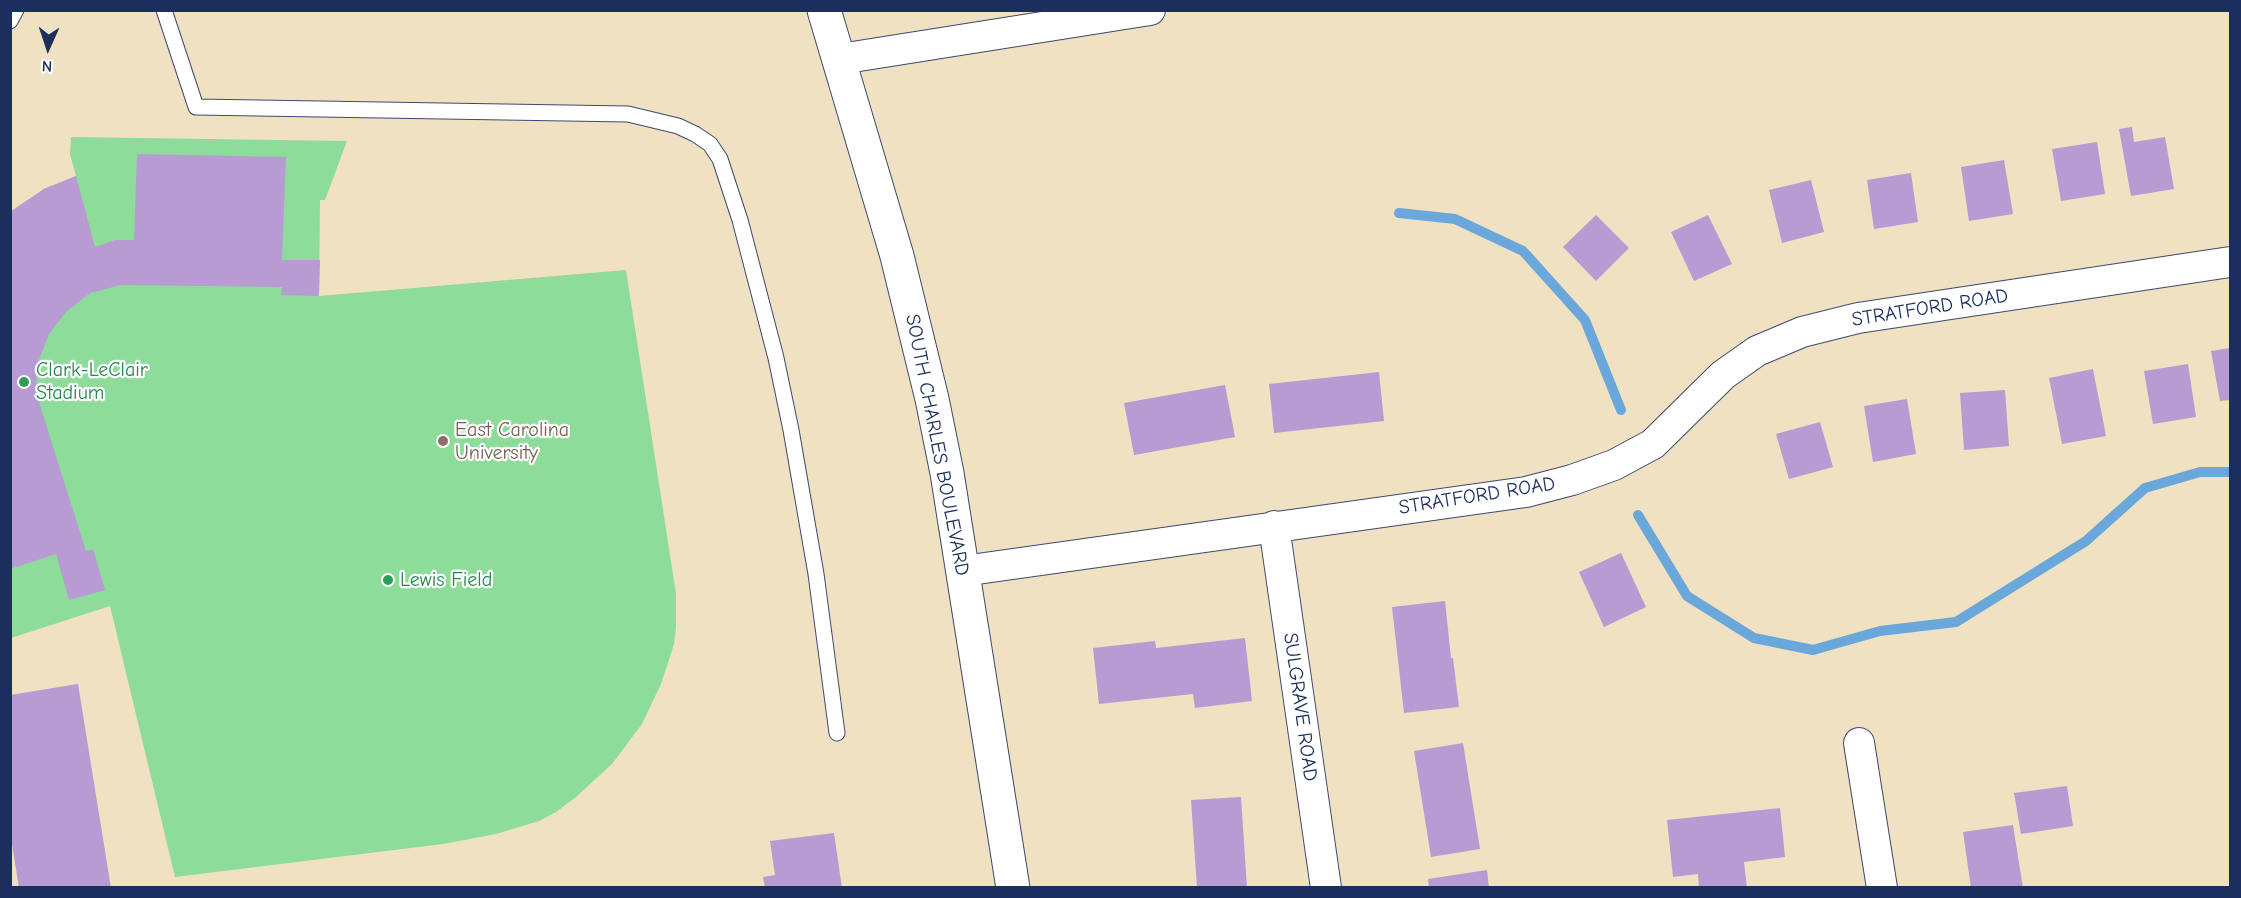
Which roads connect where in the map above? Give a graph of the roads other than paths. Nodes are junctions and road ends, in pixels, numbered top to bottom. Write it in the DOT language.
graph roads {
  1 [pos="16,10"];
  2 [pos="164,10"];
  3 [pos="824,10"];
  4 [pos="1150,10"];
  5 [pos="10,21"];
  6 [pos="840,59"];
  7 [pos="2230,262"];
  8 [pos="1274,526"];
  9 [pos="963,571"];
  10 [pos="837,733"];
  11 [pos="1859,743"];
  12 [pos="1013,888"];
  13 [pos="1326,888"];
  14 [pos="1882,888"];
  1 -- 5 [label="lane"];
  2 -- 10 [label="lane"];
  3 -- 6 [label="main road, SOUTH CHARLES BOULEVARD"];
  4 -- 6 [label="street"];
  6 -- 9 [label="main road, SOUTH CHARLES BOULEVARD"];
  7 -- 8 [label="street, STRATFORD ROAD"];
  8 -- 9 [label="street, STRATFORD ROAD"];
  8 -- 13 [label="street, SULGRAVE ROAD"];
  9 -- 12 [label="main road, SOUTH CHARLES BOULEVARD"];
  11 -- 14 [label="street"];
}
